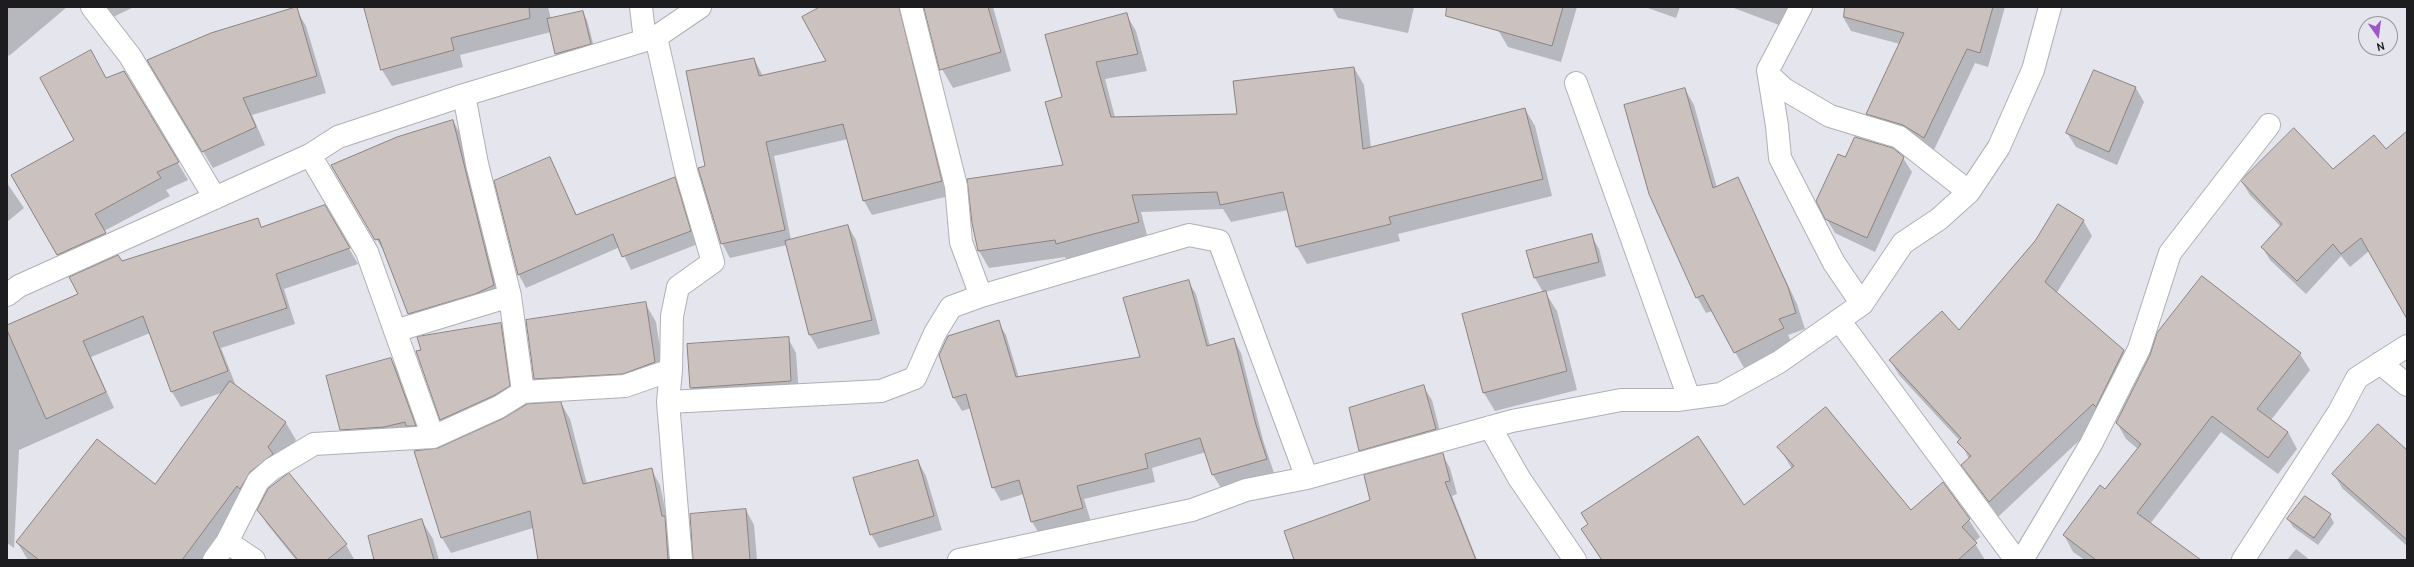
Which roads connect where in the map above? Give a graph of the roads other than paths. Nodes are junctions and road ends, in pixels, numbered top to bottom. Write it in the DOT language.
graph roads {
  1 [pos="92,7"];
  2 [pos="641,7"];
  3 [pos="700,7"];
  4 [pos="911,7"];
  5 [pos="1800,7"];
  6 [pos="2050,7"];
  7 [pos="651,38"];
  8 [pos="1769,75"];
  9 [pos="1576,83"];
  10 [pos="464,95"];
  11 [pos="2269,125"];
  12 [pos="310,155"];
  13 [pos="1968,192"];
  14 [pos="215,198"];
  15 [pos="7,295"];
  16 [pos="510,296"];
  17 [pos="981,296"];
  18 [pos="1862,304"];
  19 [pos="1839,320"];
  20 [pos="395,332"];
  21 [pos="2407,346"];
  22 [pos="2380,364"];
  23 [pos="672,370"];
  24 [pos="2407,385"];
  25 [pos="523,392"];
  26 [pos="1689,398"];
  27 [pos="668,402"];
  28 [pos="1490,428"];
  29 [pos="432,437"];
  30 [pos="1307,478"];
  31 [pos="227,542"];
  32 [pos="1048,551"];
  33 [pos="214,560"];
  34 [pos="254,560"];
  35 [pos="680,560"];
  36 [pos="959,560"];
  37 [pos="1575,560"];
  38 [pos="2016,560"];
  39 [pos="2022,560"];
  40 [pos="2243,560"];
  1 -- 14 [label="street"];
  2 -- 7 [label="street"];
  3 -- 7 [label="street"];
  4 -- 17 [label="street"];
  5 -- 8 [label="street"];
  6 -- 13 [label="street"];
  7 -- 10 [label="street"];
  7 -- 23 [label="street"];
  8 -- 13 [label="street"];
  8 -- 18 [label="street"];
  9 -- 26 [label="street"];
  10 -- 12 [label="street"];
  10 -- 16 [label="street"];
  11 -- 39 [label="street"];
  12 -- 14 [label="street"];
  12 -- 20 [label="street"];
  13 -- 18 [label="street"];
  14 -- 15 [label="street"];
  16 -- 20 [label="street"];
  16 -- 25 [label="street"];
  17 -- 27 [label="street"];
  17 -- 30 [label="street"];
  18 -- 19 [label="street"];
  19 -- 26 [label="street"];
  19 -- 38 [label="street"];
  20 -- 29 [label="street"];
  21 -- 22 [label="street"];
  22 -- 24 [label="street"];
  22 -- 40 [label="street"];
  23 -- 25 [label="street"];
  23 -- 27 [label="street"];
  25 -- 29 [label="street"];
  26 -- 28 [label="street"];
  27 -- 35 [label="street"];
  28 -- 30 [label="street"];
  28 -- 37 [label="street"];
  29 -- 31 [label="street"];
  30 -- 32 [label="street"];
  31 -- 33 [label="street"];
  31 -- 34 [label="street"];
  32 -- 36 [label="street"];
}
